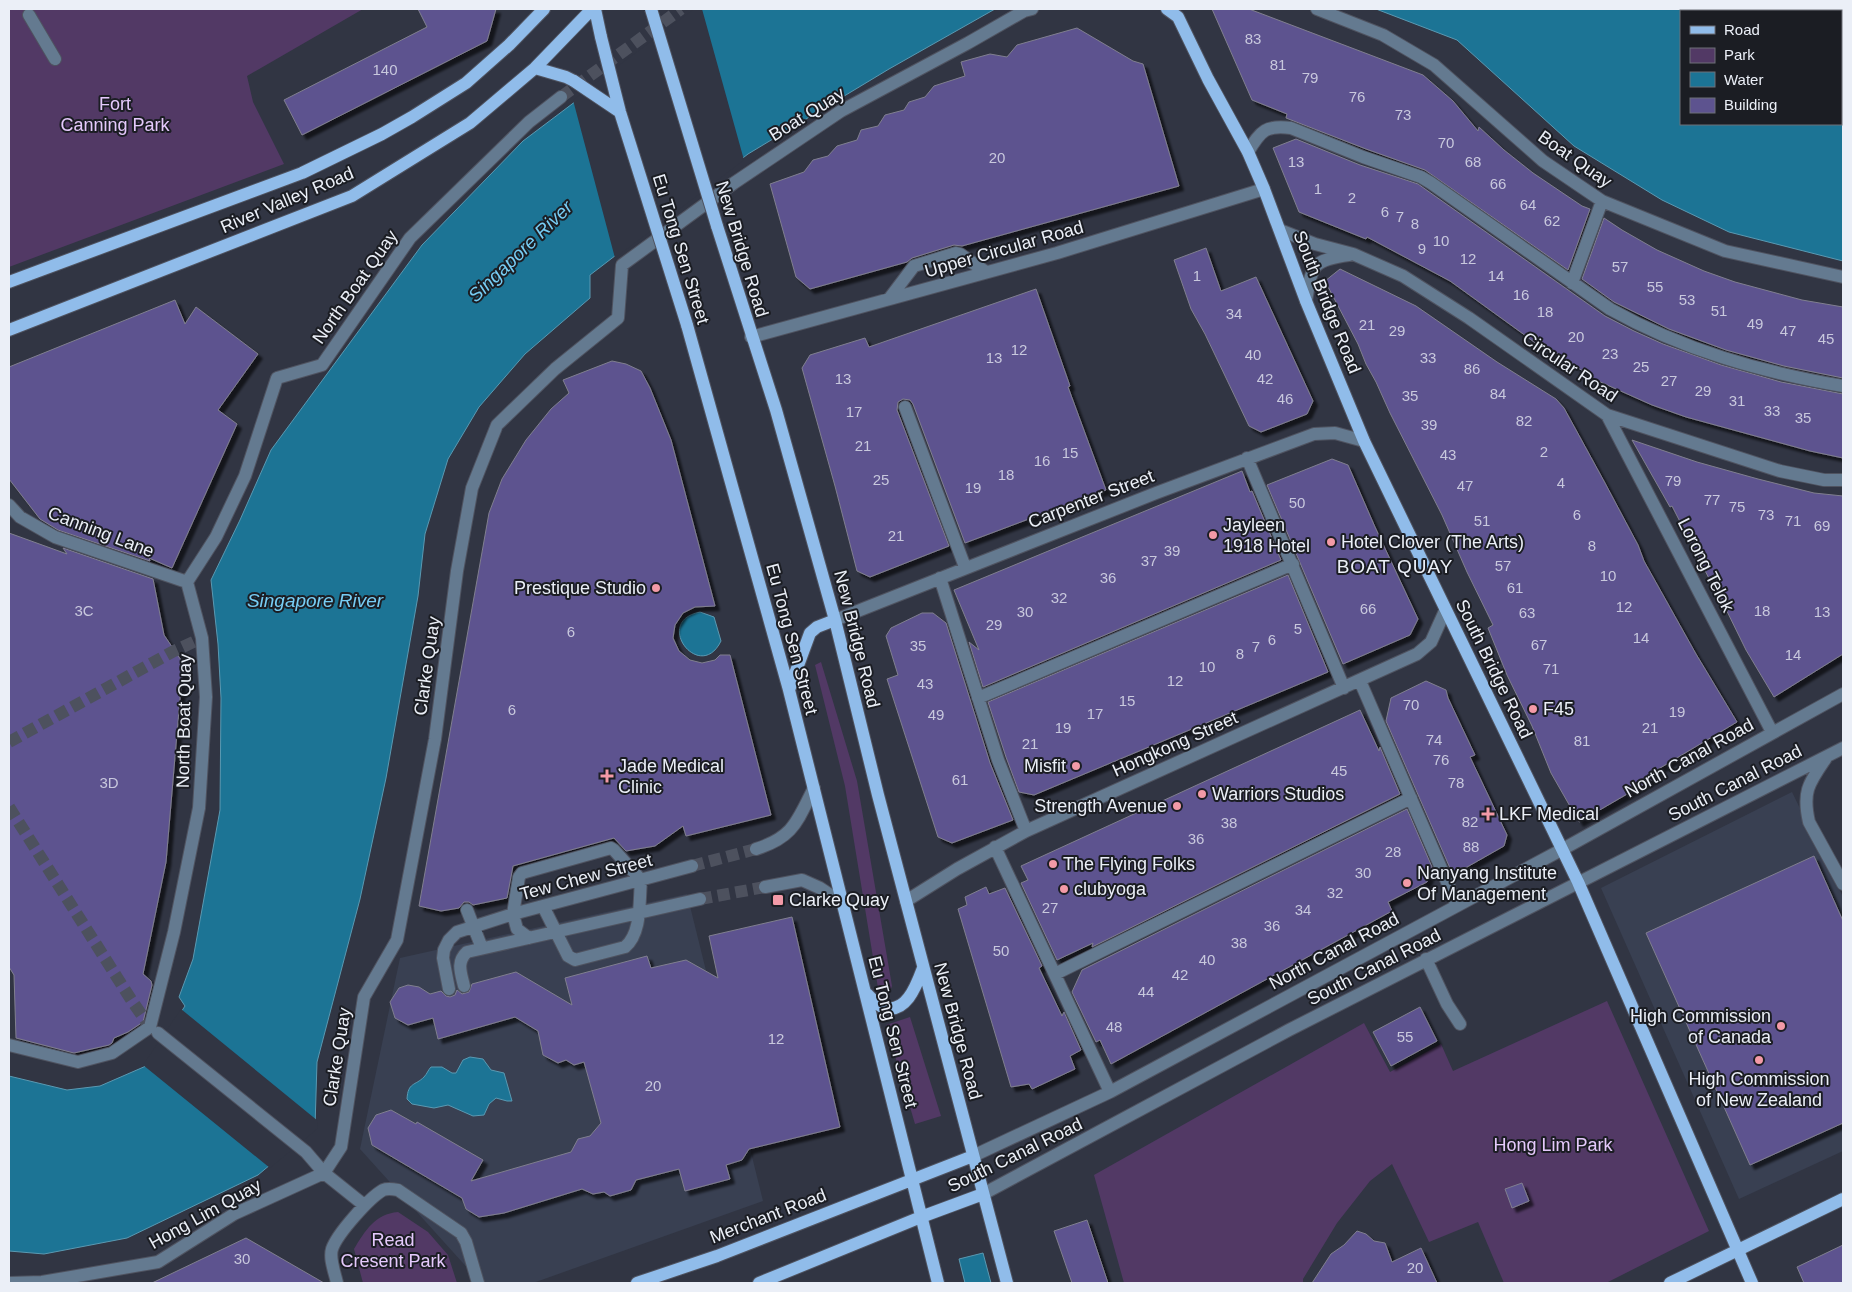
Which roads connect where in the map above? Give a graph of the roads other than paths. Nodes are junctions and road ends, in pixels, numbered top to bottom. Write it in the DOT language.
graph roads {
  1 [pos="544,9"];
  2 [pos="594,9"];
  3 [pos="651,9"];
  4 [pos="1027,9"];
  5 [pos="1167,9"];
  6 [pos="1317,9"];
  7 [pos="1178,13"];
  8 [pos="29,15"];
  9 [pos="55,59"];
  10 [pos="534,68"];
  11 [pos="560,97"];
  12 [pos="620,112"];
  13 [pos="1248,152"];
  14 [pos="1264,189"];
  15 [pos="1602,201"];
  16 [pos="1280,230"];
  17 [pos="1354,254"];
  18 [pos="622,265"];
  19 [pos="986,272"];
  20 [pos="1843,277"];
  21 [pos="9,282"];
  22 [pos="1572,283"];
  23 [pos="889,299"];
  24 [pos="1306,302"];
  25 [pos="9,330"];
  26 [pos="751,337"];
  27 [pos="1843,386"];
  28 [pos="906,407"];
  29 [pos="1607,415"];
  30 [pos="1364,441"];
  31 [pos="1247,458"];
  32 [pos="1843,480"];
  33 [pos="9,505"];
  34 [pos="1293,564"];
  35 [pos="965,567"];
  36 [pos="940,578"];
  37 [pos="187,582"];
  38 [pos="1445,611"];
  39 [pos="836,620"];
  40 [pos="1360,681"];
  41 [pos="1344,688"];
  42 [pos="789,690"];
  43 [pos="1843,694"];
  44 [pos="978,698"];
  45 [pos="1772,732"];
  46 [pos="1843,748"];
  47 [pos="1826,758"];
  48 [pos="814,788"];
  49 [pos="1411,798"];
  50 [pos="1026,831"];
  51 [pos="994,847"];
  52 [pos="756,849"];
  53 [pos="1563,849"];
  54 [pos="692,866"];
  55 [pos="641,880"];
  56 [pos="1578,882"];
  57 [pos="1843,884"];
  58 [pos="765,887"];
  59 [pos="700,898"];
  60 [pos="906,901"];
  61 [pos="844,904"];
  62 [pos="1457,905"];
  63 [pos="543,906"];
  64 [pos="467,910"];
  65 [pos="639,912"];
  66 [pos="513,914"];
  67 [pos="473,926"];
  68 [pos="556,932"];
  69 [pos="529,938"];
  70 [pos="482,948"];
  71 [pos="1426,959"];
  72 [pos="923,968"];
  73 [pos="1054,974"];
  74 [pos="464,986"];
  75 [pos="449,989"];
  76 [pos="867,994"];
  77 [pos="1460,1024"];
  78 [pos="158,1033"];
  79 [pos="9,1045"];
  80 [pos="1110,1092"];
  81 [pos="973,1156"];
  82 [pos="324,1173"];
  83 [pos="911,1179"];
  84 [pos="983,1194"];
  85 [pos="1843,1199"];
  86 [pos="364,1205"];
  87 [pos="921,1218"];
  88 [pos="1738,1250"];
  89 [pos="9,1283"];
  90 [pos="338,1283"];
  91 [pos="478,1283"];
  92 [pos="637,1283"];
  93 [pos="759,1283"];
  94 [pos="938,1283"];
  95 [pos="1007,1283"];
  96 [pos="1670,1283"];
  97 [pos="1752,1283"];
  1 -- 21 [label="main road, River Valley Road"];
  2 -- 10 [label="main road, River Valley Road"];
  2 -- 12 [label="main road, Eu Tong Sen Street, bridge"];
  3 -- 26 [label="main road, New Bridge Road, bridge"];
  4 -- 18 [label="street, Boat Quay"];
  5 -- 7 [label="main road, South Bridge Road"];
  6 -- 15 [label="street, Boat Quay"];
  7 -- 13 [label="main road, South Bridge Road"];
  8 -- 9 [label="street"];
  10 -- 12 [label="main road, bridge"];
  10 -- 25 [label="main road, River Valley Road"];
  11 -- 37 [label="street, North Boat Quay"];
  12 -- 42 [label="main road, Eu Tong Sen Street, bridge"];
  13 -- 14 [label="main road, South Bridge Road"];
  13 -- 22 [label="street"];
  14 -- 16 [label="main road, South Bridge Road"];
  14 -- 19 [label="street, Upper Circular Road"];
  15 -- 20 [label="street, Boat Quay"];
  15 -- 22 [label="street"];
  16 -- 17 [label="street, Circular Road"];
  16 -- 24 [label="main road, South Bridge Road"];
  17 -- 24 [label="street"];
  17 -- 29 [label="street, Circular Road"];
  18 -- 82 [label="street, Clarke Quay"];
  19 -- 23 [label="street, Upper Circular Road"];
  19 -- 23 [label="street"];
  22 -- 27 [label="street"];
  23 -- 26 [label="street, Upper Circular Road"];
  24 -- 30 [label="main road, South Bridge Road"];
  26 -- 39 [label="main road, New Bridge Road"];
  28 -- 35 [label="street"];
  29 -- 32 [label="street, Circular Road"];
  29 -- 45 [label="street, Lorong Telok"];
  30 -- 31 [label="street, Carpenter Street"];
  30 -- 38 [label="main road, South Bridge Road"];
  31 -- 34 [label="street"];
  31 -- 35 [label="street, Carpenter Street"];
  33 -- 37 [label="street, Canning Lane"];
  34 -- 41 [label="street"];
  34 -- 44 [label="street"];
  35 -- 36 [label="street, Carpenter Street"];
  36 -- 39 [label="street, Carpenter Street"];
  36 -- 44 [label="street"];
  37 -- 79 [label="street, North Boat Quay"];
  38 -- 40 [label="street, Hongkong Street"];
  38 -- 53 [label="main road, South Bridge Road"];
  39 -- 42 [label="main road"];
  39 -- 60 [label="main road, New Bridge Road"];
  40 -- 41 [label="street, Hongkong Street"];
  40 -- 49 [label="street"];
  41 -- 50 [label="street, Hongkong Street"];
  42 -- 48 [label="main road, Eu Tong Sen Street"];
  43 -- 45 [label="street, North Canal Road"];
  44 -- 50 [label="street"];
  45 -- 53 [label="street, North Canal Road"];
  46 -- 47 [label="street, South Canal Road"];
  47 -- 56 [label="street, South Canal Road"];
  47 -- 57 [label="street"];
  48 -- 52 [label="street"];
  48 -- 61 [label="main road, Eu Tong Sen Street"];
  49 -- 62 [label="street"];
  49 -- 73 [label="street"];
  50 -- 51 [label="street, Hongkong Street"];
  51 -- 60 [label="street, Hongkong Street"];
  51 -- 73 [label="street"];
  53 -- 56 [label="main road, South Bridge Road"];
  53 -- 62 [label="street, North Canal Road"];
  54 -- 55 [label="street, Tew Chew Street"];
  55 -- 63 [label="street, Tew Chew Street"];
  55 -- 65 [label="street"];
  55 -- 66 [label="street"];
  56 -- 71 [label="street, South Canal Road"];
  56 -- 88 [label="main road, South Bridge Road"];
  58 -- 61 [label="street"];
  59 -- 65 [label="street"];
  60 -- 72 [label="main road, New Bridge Road"];
  61 -- 76 [label="main road, Eu Tong Sen Street"];
  62 -- 80 [label="street, North Canal Road"];
  63 -- 66 [label="street, Tew Chew Street"];
  63 -- 68 [label="street"];
  64 -- 67 [label="street"];
  65 -- 68 [label="street"];
  65 -- 68 [label="street"];
  66 -- 67 [label="street"];
  66 -- 69 [label="street, Tew Chew Street"];
  67 -- 70 [label="street"];
  67 -- 75 [label="street"];
  68 -- 69 [label="street"];
  69 -- 70 [label="street"];
  70 -- 74 [label="street"];
  71 -- 77 [label="street"];
  71 -- 84 [label="street, South Canal Road"];
  72 -- 76 [label="main road"];
  72 -- 81 [label="main road, New Bridge Road"];
  73 -- 80 [label="street"];
  76 -- 83 [label="main road, Eu Tong Sen Street"];
  78 -- 82 [label="street"];
  80 -- 81 [label="street, North Canal Road"];
  81 -- 83 [label="main road, North Canal Road"];
  81 -- 84 [label="main road, New Bridge Road"];
  82 -- 86 [label="street"];
  82 -- 89 [label="street, Hong Lim Quay"];
  83 -- 87 [label="main road, Eu Tong Sen Street"];
  83 -- 92 [label="main road, Merchant Road"];
  84 -- 87 [label="main road, South Canal Road"];
  84 -- 95 [label="main road, New Bridge Road"];
  85 -- 88 [label="main road"];
  86 -- 90 [label="street"];
  86 -- 91 [label="street"];
  87 -- 93 [label="main road"];
  87 -- 94 [label="main road, Eu Tong Sen Street"];
  88 -- 96 [label="main road"];
  88 -- 97 [label="main road, South Bridge Road"];
}
